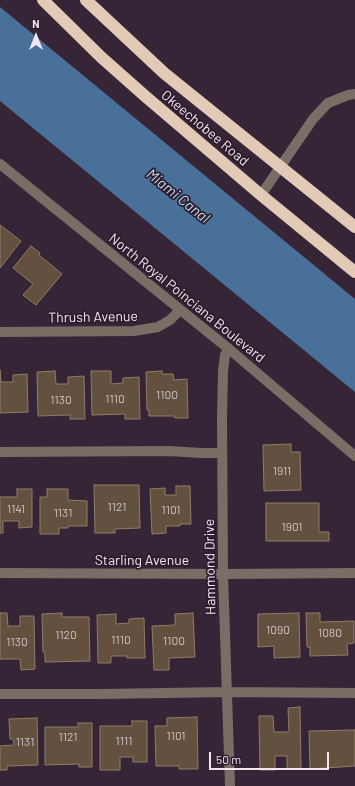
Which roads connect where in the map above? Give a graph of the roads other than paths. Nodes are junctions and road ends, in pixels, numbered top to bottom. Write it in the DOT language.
graph roads {
  1 [pos="43,0"];
  2 [pos="86,0"];
  3 [pos="355,94"];
  4 [pos="0,164"];
  5 [pos="281,167"];
  6 [pos="261,195"];
  7 [pos="355,227"];
  8 [pos="355,272"];
  9 [pos="180,310"];
  10 [pos="0,332"];
  11 [pos="229,349"];
  12 [pos="0,452"];
  13 [pos="222,453"];
  14 [pos="355,456"];
  15 [pos="0,573"];
  16 [pos="355,573"];
  17 [pos="223,574"];
  18 [pos="227,692"];
  19 [pos="355,693"];
  20 [pos="0,694"];
  21 [pos="230,786"];
  1 -- 6 [label="highway, Okeechobee Road"];
  2 -- 5 [label="highway, Okeechobee Road"];
  3 -- 5 [label="street"];
  4 -- 9 [label="street, North Royal Poinciana Boulevard"];
  5 -- 6 [label="street"];
  5 -- 7 [label="highway, Okeechobee Road"];
  6 -- 8 [label="highway, Okeechobee Road"];
  9 -- 10 [label="street, Thrush Avenue"];
  9 -- 11 [label="street, North Royal Poinciana Boulevard"];
  11 -- 13 [label="street, Hammond Drive"];
  11 -- 14 [label="street, North Royal Poinciana Boulevard"];
  12 -- 13 [label="street"];
  13 -- 17 [label="street, Hammond Drive"];
  15 -- 17 [label="street, Starling Avenue"];
  16 -- 17 [label="street, Starling Avenue"];
  17 -- 18 [label="street, Hammond Drive"];
  18 -- 19 [label="street"];
  18 -- 20 [label="street"];
  18 -- 21 [label="street, Hammond Drive"];
}
